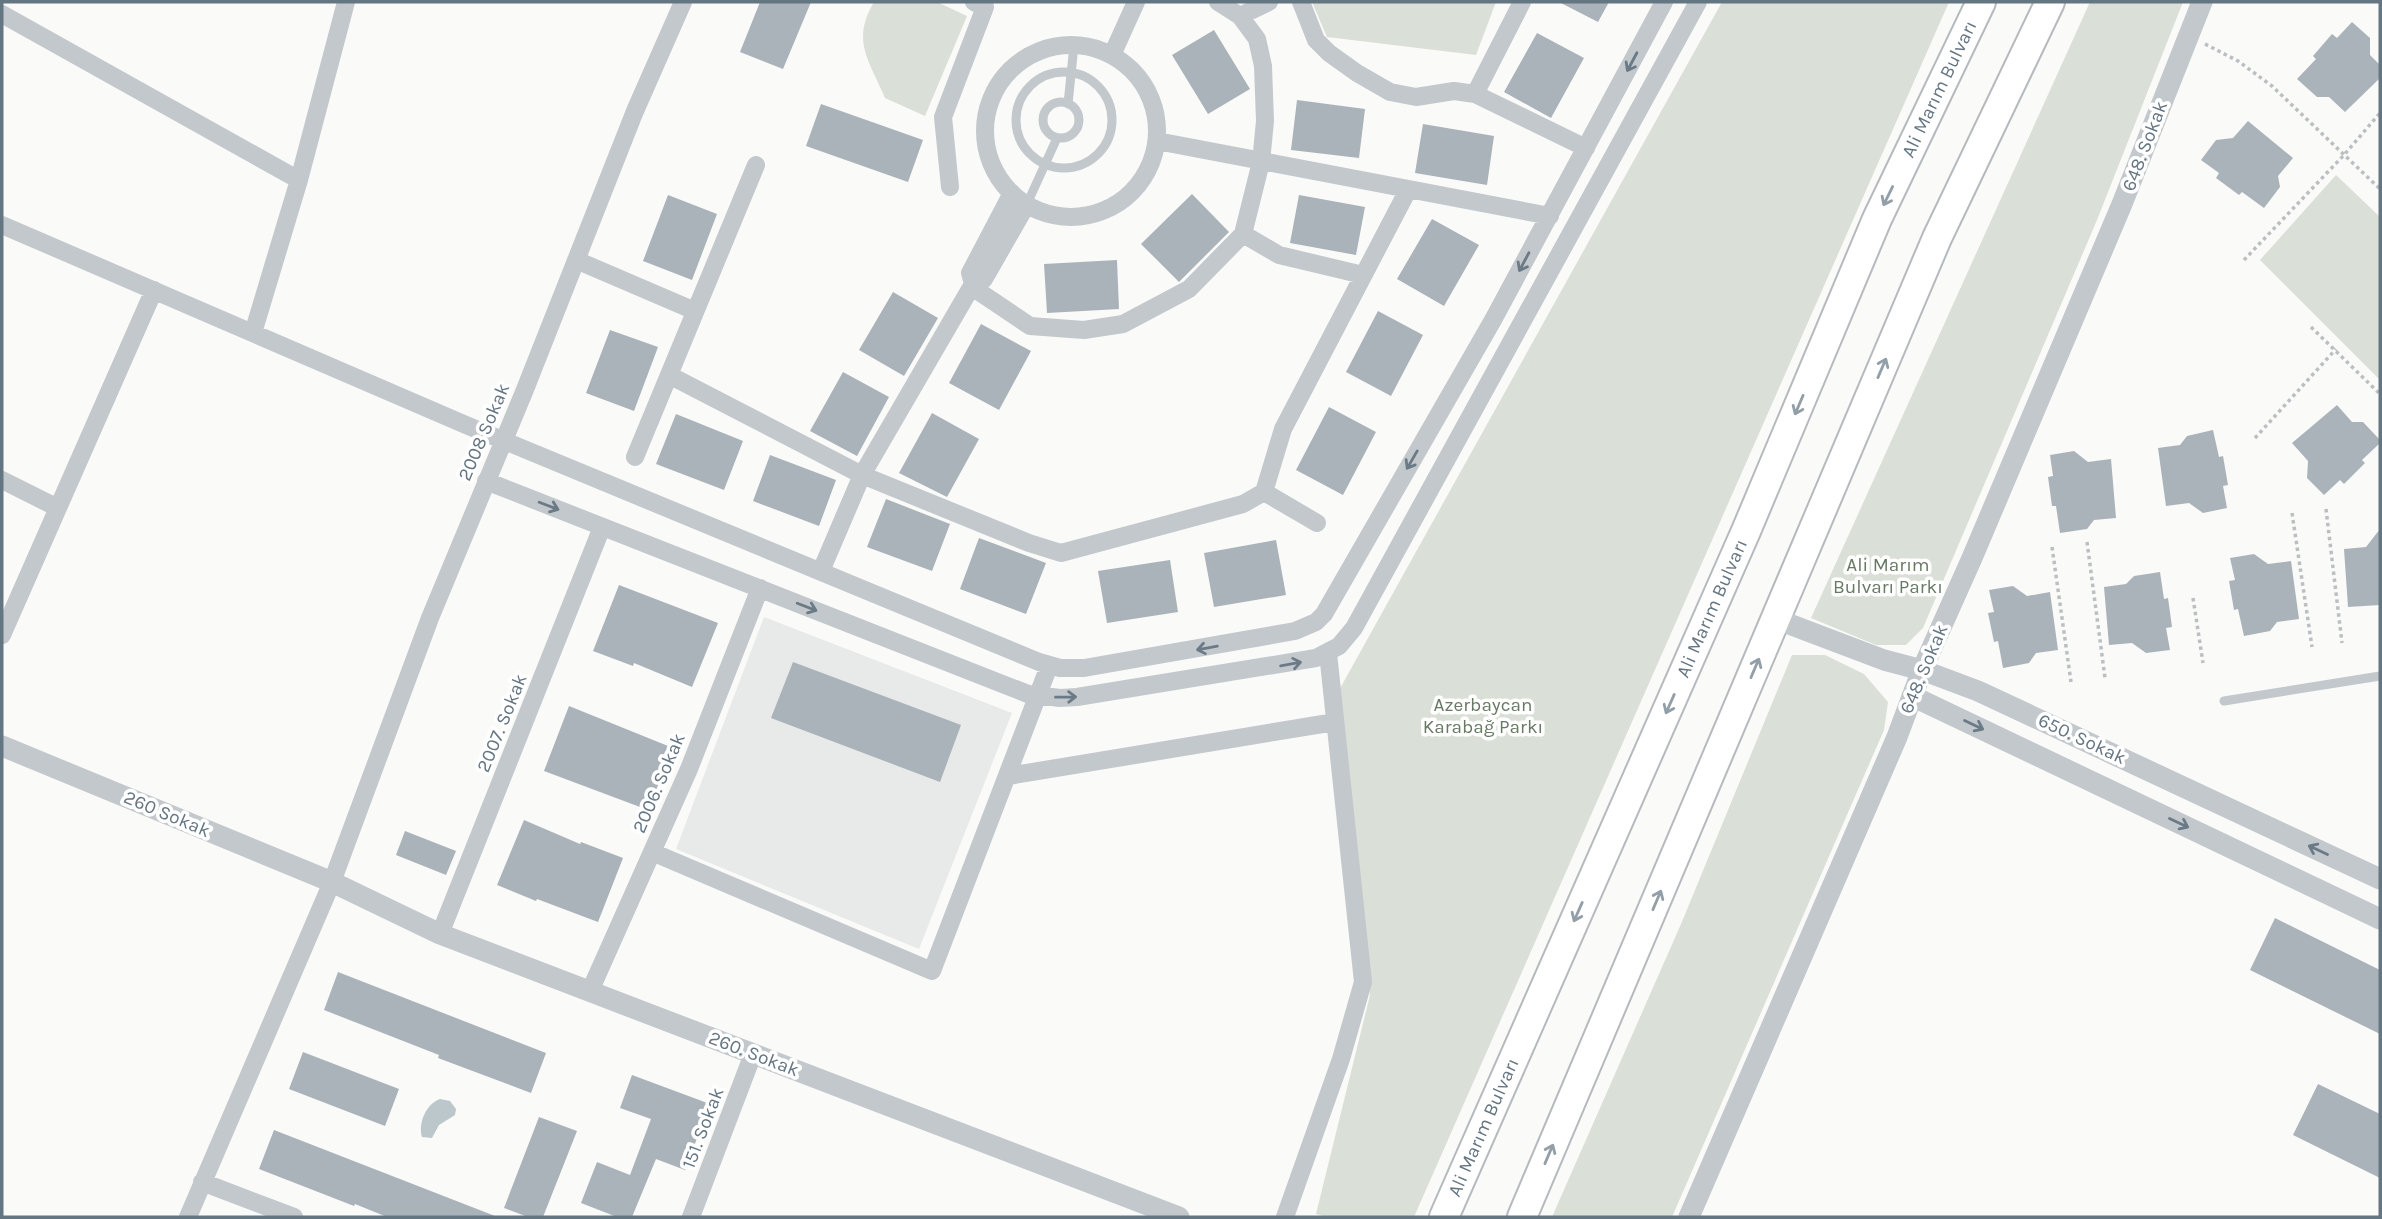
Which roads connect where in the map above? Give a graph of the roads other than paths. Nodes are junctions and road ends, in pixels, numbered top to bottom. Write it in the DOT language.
graph roads {
  1 [pos="346,2"];
  2 [pos="683,2"];
  3 [pos="974,2"];
  4 [pos="1136,2"];
  5 [pos="1218,2"];
  6 [pos="1269,2"];
  7 [pos="1301,2"];
  8 [pos="1522,2"];
  9 [pos="1664,2"];
  10 [pos="1698,2"];
  11 [pos="1981,2"];
  12 [pos="2050,2"];
  13 [pos="2202,2"];
  14 [pos="2,14"];
  15 [pos="1240,16"];
  16 [pos="1074,45"];
  17 [pos="1112,55"];
  18 [pos="1071,73"];
  19 [pos="1475,94"];
  20 [pos="1068,103"];
  21 [pos="1058,138"];
  22 [pos="1157,141"];
  23 [pos="1586,148"];
  24 [pos="1261,162"];
  25 [pos="756,165"];
  26 [pos="1045,165"];
  27 [pos="299,180"];
  28 [pos="950,187"];
  29 [pos="1408,190"];
  30 [pos="1019,198"];
  31 [pos="1550,216"];
  32 [pos="2,225"];
  33 [pos="1243,234"];
  34 [pos="576,260"];
  35 [pos="1363,275"];
  36 [pos="972,285"];
  37 [pos="153,290"];
  38 [pos="695,312"];
  39 [pos="253,333"];
  40 [pos="668,375"];
  41 [pos="503,439"];
  42 [pos="635,457"];
  43 [pos="862,475"];
  44 [pos="2,480"];
  45 [pos="486,481"];
  46 [pos="1264,492"];
  47 [pos="58,508"];
  48 [pos="1317,523"];
  49 [pos="603,527"];
  50 [pos="821,571"];
  51 [pos="760,589"];
  52 [pos="1776,619"];
  53 [pos="2,635"];
  54 [pos="1328,653"];
  55 [pos="1049,666"];
  56 [pos="1922,670"];
  57 [pos="2380,676"];
  58 [pos="1039,696"];
  59 [pos="1912,696"];
  60 [pos="2224,701"];
  61 [pos="1335,722"];
  62 [pos="2,746"];
  63 [pos="1008,776"];
  64 [pos="652,852"];
  65 [pos="2380,879"];
  66 [pos="332,883"];
  67 [pos="2380,919"];
  68 [pos="440,934"];
  69 [pos="590,991"];
  70 [pos="753,1054"];
  71 [pos="202,1182"];
  72 [pos="188,1217"];
  73 [pos="294,1217"];
  74 [pos="691,1217"];
  75 [pos="1179,1217"];
  76 [pos="1285,1217"];
  77 [pos="1444,1217"];
  78 [pos="1522,1217"];
  79 [pos="1689,1217"];
  1 -- 27 [label="street"];
  2 -- 34 [label="street, 2008 Sokak"];
  3 -- 28 [label="street"];
  4 -- 17 [label="street"];
  5 -- 15 [label="street"];
  6 -- 15 [label="street"];
  7 -- 19 [label="street"];
  8 -- 19 [label="street"];
  9 -- 23 [label="street, one-way"];
  10 -- 54 [label="street"];
  11 -- 77 [label="main road, Ali Marım Bulvarı, one-way"];
  52 -- 12 [label="main road, one-way"];
  13 -- 56 [label="street, 648. Sokak"];
  14 -- 27 [label="street"];
  15 -- 24 [label="street"];
  16 -- 17 [label="street"];
  16 -- 18 [label="lane"];
  16 -- 30 [label="street"];
  17 -- 22 [label="street"];
  18 -- 20 [label="lane"];
  18 -- 26 [label="lane"];
  18 -- 26 [label="lane"];
  19 -- 23 [label="street"];
  20 -- 21 [label="lane"];
  20 -- 21 [label="lane"];
  21 -- 26 [label="lane"];
  22 -- 24 [label="street"];
  22 -- 30 [label="street"];
  23 -- 31 [label="street"];
  24 -- 29 [label="street"];
  24 -- 33 [label="street"];
  25 -- 38 [label="street"];
  26 -- 30 [label="lane"];
  27 -- 39 [label="street"];
  29 -- 31 [label="street"];
  29 -- 35 [label="street"];
  30 -- 36 [label="street"];
  31 -- 55 [label="street, one-way"];
  32 -- 37 [label="street"];
  33 -- 35 [label="street"];
  33 -- 36 [label="street"];
  34 -- 38 [label="street"];
  34 -- 41 [label="street, 2008 Sokak"];
  35 -- 46 [label="street"];
  36 -- 43 [label="street"];
  37 -- 39 [label="street"];
  37 -- 47 [label="street"];
  38 -- 40 [label="street"];
  39 -- 41 [label="street"];
  40 -- 42 [label="street"];
  40 -- 43 [label="street"];
  41 -- 45 [label="street, 2008 Sokak"];
  41 -- 50 [label="street"];
  43 -- 46 [label="street"];
  43 -- 50 [label="street"];
  44 -- 47 [label="street"];
  45 -- 49 [label="street, one-way"];
  45 -- 66 [label="street, 2008 Sokak"];
  46 -- 48 [label="street"];
  47 -- 53 [label="street"];
  49 -- 51 [label="street"];
  49 -- 68 [label="street, 2007. Sokak"];
  50 -- 55 [label="street"];
  51 -- 58 [label="street, one-way"];
  51 -- 64 [label="street, 2006. Sokak"];
  52 -- 56 [label="street, 650. Sokak"];
  78 -- 52 [label="main road, one-way"];
  58 -- 54 [label="street, one-way"];
  54 -- 61 [label="street"];
  55 -- 58 [label="street"];
  56 -- 59 [label="street, 648. Sokak"];
  65 -- 56 [label="street, 650. Sokak, one-way"];
  57 -- 60 [label="lane"];
  58 -- 63 [label="street"];
  59 -- 67 [label="street, one-way"];
  59 -- 79 [label="street, 648. Sokak"];
  61 -- 63 [label="street"];
  61 -- 76 [label="street"];
  62 -- 66 [label="street, 260 Sokak"];
  63 -- 64 [label="street"];
  64 -- 69 [label="street, 2006. Sokak"];
  66 -- 68 [label="street, 260. Sokak"];
  66 -- 71 [label="street, 2008 Sokak"];
  68 -- 69 [label="street, 260. Sokak"];
  69 -- 70 [label="street, 260. Sokak"];
  70 -- 74 [label="street, 151. Sokak"];
  70 -- 75 [label="street, 260. Sokak"];
  71 -- 72 [label="street, 2008 Sokak"];
  71 -- 73 [label="street"];
}
